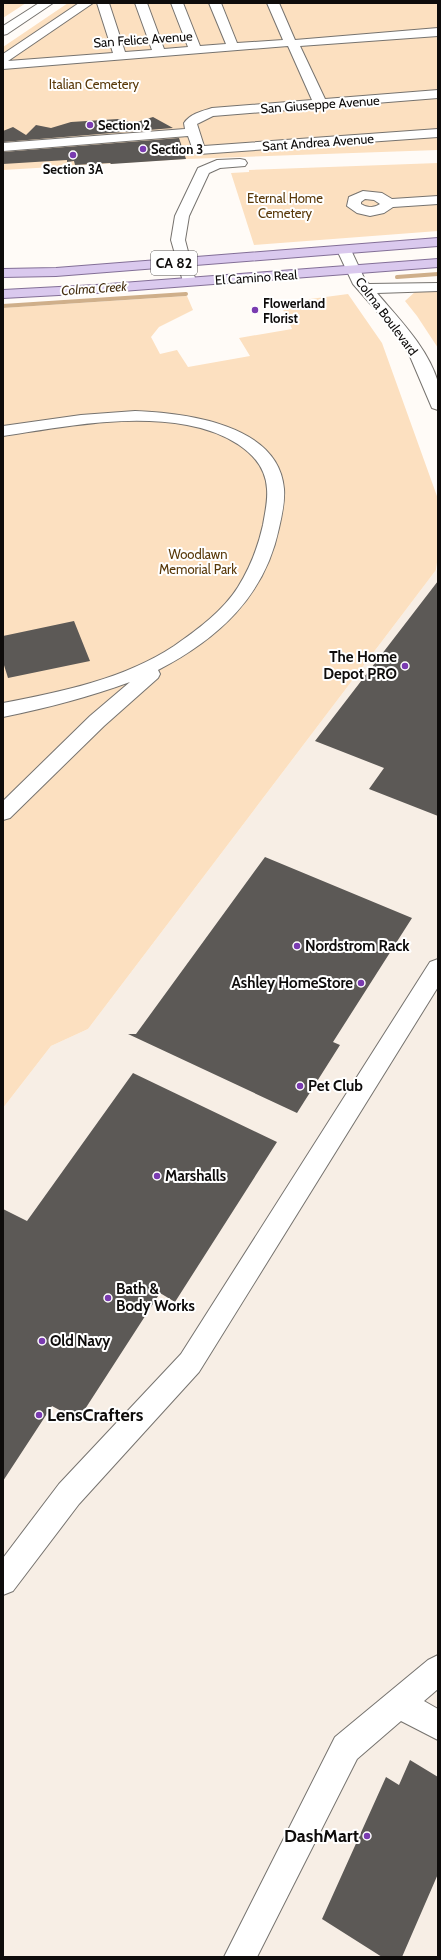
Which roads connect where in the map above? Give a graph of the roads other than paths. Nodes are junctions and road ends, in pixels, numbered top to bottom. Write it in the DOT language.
graph roads {
  1 [pos="46,3"];
  2 [pos="87,3"];
  3 [pos="103,3"];
  4 [pos="141,3"];
  5 [pos="177,3"];
  6 [pos="215,3"];
  7 [pos="273,3"];
  8 [pos="3,32"];
  9 [pos="438,32"];
  10 [pos="291,43"];
  11 [pos="233,47"];
  12 [pos="195,50"];
  13 [pos="159,53"];
  14 [pos="120,56"];
  15 [pos="3,60"];
  16 [pos="3,65"];
  17 [pos="438,94"];
  18 [pos="320,103"];
  19 [pos="193,132"];
  20 [pos="438,133"];
  21 [pos="3,147"];
  22 [pos="240,163"];
  23 [pos="438,200"];
  24 [pos="387,203"];
  25 [pos="438,242"];
  26 [pos="344,250"];
  27 [pos="183,262"];
  28 [pos="438,263"];
  29 [pos="352,269"];
  30 [pos="3,274"];
  31 [pos="189,282"];
  32 [pos="438,287"];
  33 [pos="365,289"];
  34 [pos="3,294"];
  35 [pos="438,405"];
  36 [pos="3,431"];
  37 [pos="178,652"];
  38 [pos="3,710"];
  39 [pos="3,813"];
  40 [pos="438,968"];
  41 [pos="3,1581"];
  42 [pos="437,1671"];
  43 [pos="399,1704"];
  44 [pos="438,1725"];
  45 [pos="240,1957"];
  1 -- 8 [label="street"];
  2 -- 15 [label="street"];
  3 -- 14 [label="street"];
  4 -- 13 [label="street"];
  5 -- 12 [label="street"];
  6 -- 11 [label="street"];
  7 -- 10 [label="street"];
  9 -- 10 [label="street, San Felice Avenue"];
  10 -- 11 [label="street, San Felice Avenue"];
  10 -- 18 [label="street"];
  11 -- 12 [label="street, San Felice Avenue"];
  12 -- 13 [label="street, San Felice Avenue"];
  13 -- 14 [label="street, San Felice Avenue"];
  14 -- 16 [label="street, San Felice Avenue"];
  17 -- 18 [label="street, San Giuseppe Avenue"];
  18 -- 19 [label="street, San Giuseppe Avenue"];
  19 -- 20 [label="street, Sant Andrea Avenue"];
  19 -- 21 [label="street"];
  22 -- 27 [label="street"];
  23 -- 24 [label="street"];
  25 -- 26 [label="main road, El Camino Real / CA 82"];
  26 -- 27 [label="main road, El Camino Real / CA 82"];
  26 -- 29 [label="street, Colma Boulevard"];
  27 -- 30 [label="main road, El Camino Real / CA 82"];
  27 -- 31 [label="street"];
  28 -- 29 [label="main road, El Camino Real / CA 82"];
  29 -- 31 [label="main road, El Camino Real / CA 82"];
  29 -- 33 [label="street, Colma Boulevard"];
  31 -- 34 [label="main road, El Camino Real / CA 82"];
  32 -- 33 [label="street"];
  33 -- 35 [label="street, Colma Boulevard"];
  36 -- 37 [label="street"];
  37 -- 38 [label="street"];
  37 -- 39 [label="street"];
  40 -- 41 [label="street"];
  42 -- 43 [label="street"];
  43 -- 44 [label="street"];
  43 -- 45 [label="street"];
}
